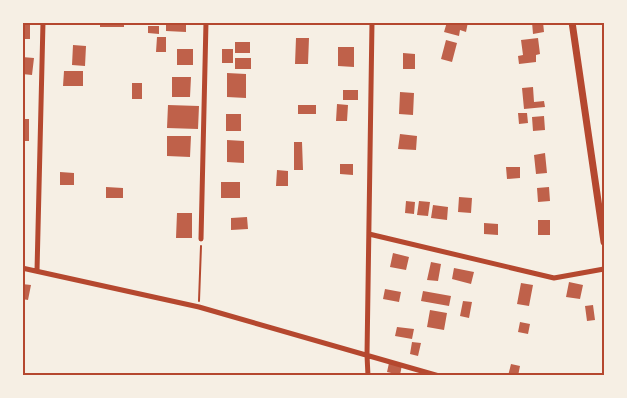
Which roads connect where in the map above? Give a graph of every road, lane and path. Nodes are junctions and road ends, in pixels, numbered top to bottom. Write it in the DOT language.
graph roads {
  1 [pos="43,22"];
  2 [pos="206,22"];
  3 [pos="372,22"];
  4 [pos="572,22"];
  5 [pos="369,234"];
  6 [pos="201,239"];
  7 [pos="604,242"];
  8 [pos="22,268"];
  9 [pos="604,269"];
  10 [pos="37,271"];
  11 [pos="199,307"];
  12 [pos="367,355"];
  13 [pos="368,376"];
  14 [pos="439,376"];
  1 -- 10 [label="street"];
  2 -- 6 [label="street"];
  3 -- 5 [label="street"];
  4 -- 7 [label="street"];
  5 -- 9 [label="street"];
  5 -- 12 [label="street"];
  6 -- 11 [label="path"];
  8 -- 10 [label="street"];
  10 -- 11 [label="street"];
  11 -- 12 [label="street"];
  12 -- 13 [label="street"];
  12 -- 14 [label="street"];
}
